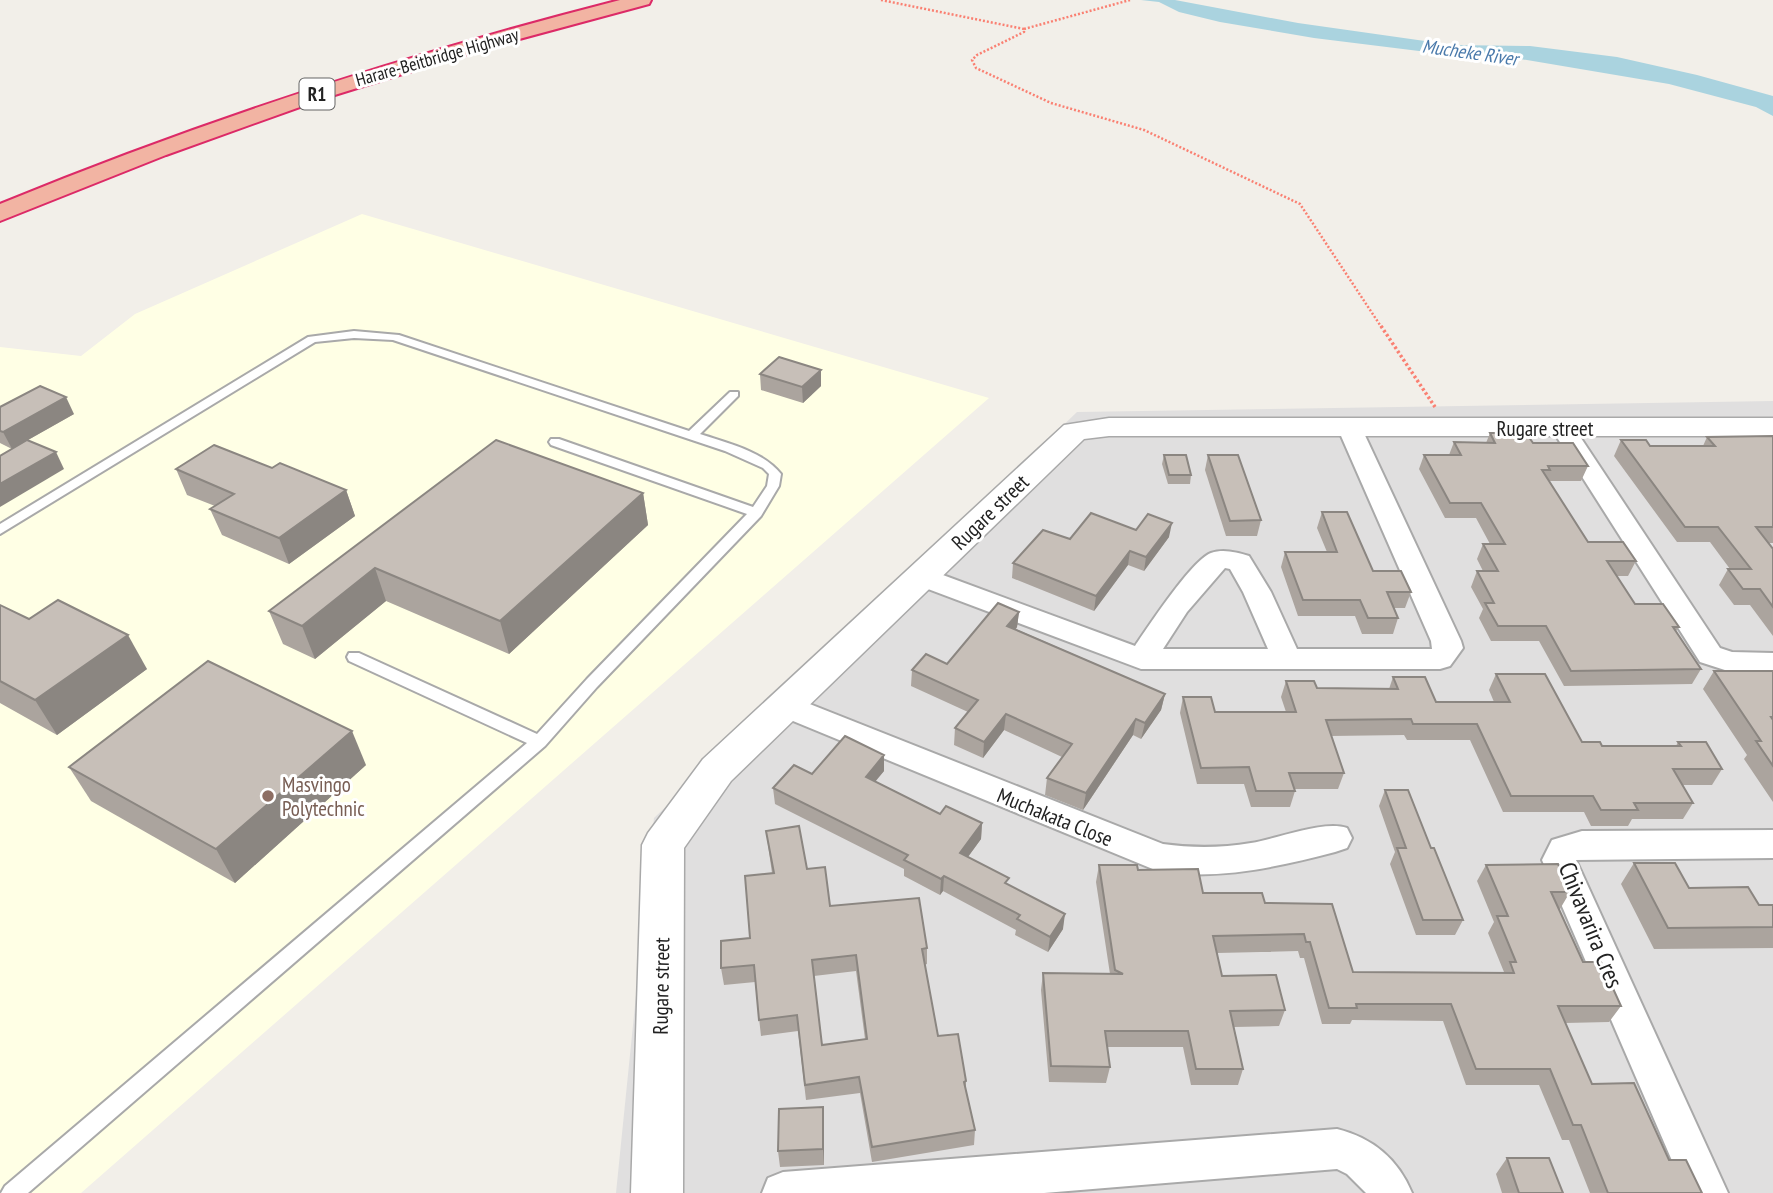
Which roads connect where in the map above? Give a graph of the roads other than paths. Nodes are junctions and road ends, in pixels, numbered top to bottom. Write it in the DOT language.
graph roads {
  1 [pos="642,0"];
  2 [pos="0,213"];
  3 [pos="734,394"];
  4 [pos="1773,427"];
  5 [pos="1563,428"];
  6 [pos="1350,429"];
  7 [pos="691,435"];
  8 [pos="555,442"];
  9 [pos="756,513"];
  10 [pos="0,530"];
  11 [pos="922,577"];
  12 [pos="354,657"];
  13 [pos="1141,659"];
  14 [pos="1288,660"];
  15 [pos="1773,663"];
  16 [pos="787,706"];
  17 [pos="539,743"];
  18 [pos="1335,838"];
  19 [pos="1773,844"];
  20 [pos="12,1193"];
  21 [pos="657,1193"];
  22 [pos="783,1193"];
  23 [pos="1391,1193"];
  24 [pos="1707,1193"];
  1 -- 2 [label="highway, Harare-Beitbridge Highway / R1"];
  3 -- 7 [label="lane"];
  4 -- 5 [label="street, Rugare street"];
  5 -- 6 [label="street, Rugare street"];
  5 -- 15 [label="street"];
  6 -- 11 [label="street, Rugare street"];
  6 -- 14 [label="street"];
  7 -- 9 [label="lane"];
  7 -- 10 [label="lane"];
  8 -- 9 [label="lane"];
  9 -- 17 [label="lane"];
  11 -- 13 [label="street"];
  11 -- 16 [label="street, Rugare street"];
  12 -- 17 [label="lane"];
  13 -- 14 [label="street"];
  13 -- 14 [label="street"];
  16 -- 18 [label="street, Muchakata Close"];
  16 -- 21 [label="street, Rugare street"];
  17 -- 20 [label="lane"];
  19 -- 24 [label="street, Chivavarira Cres"];
  22 -- 23 [label="street"];
}
